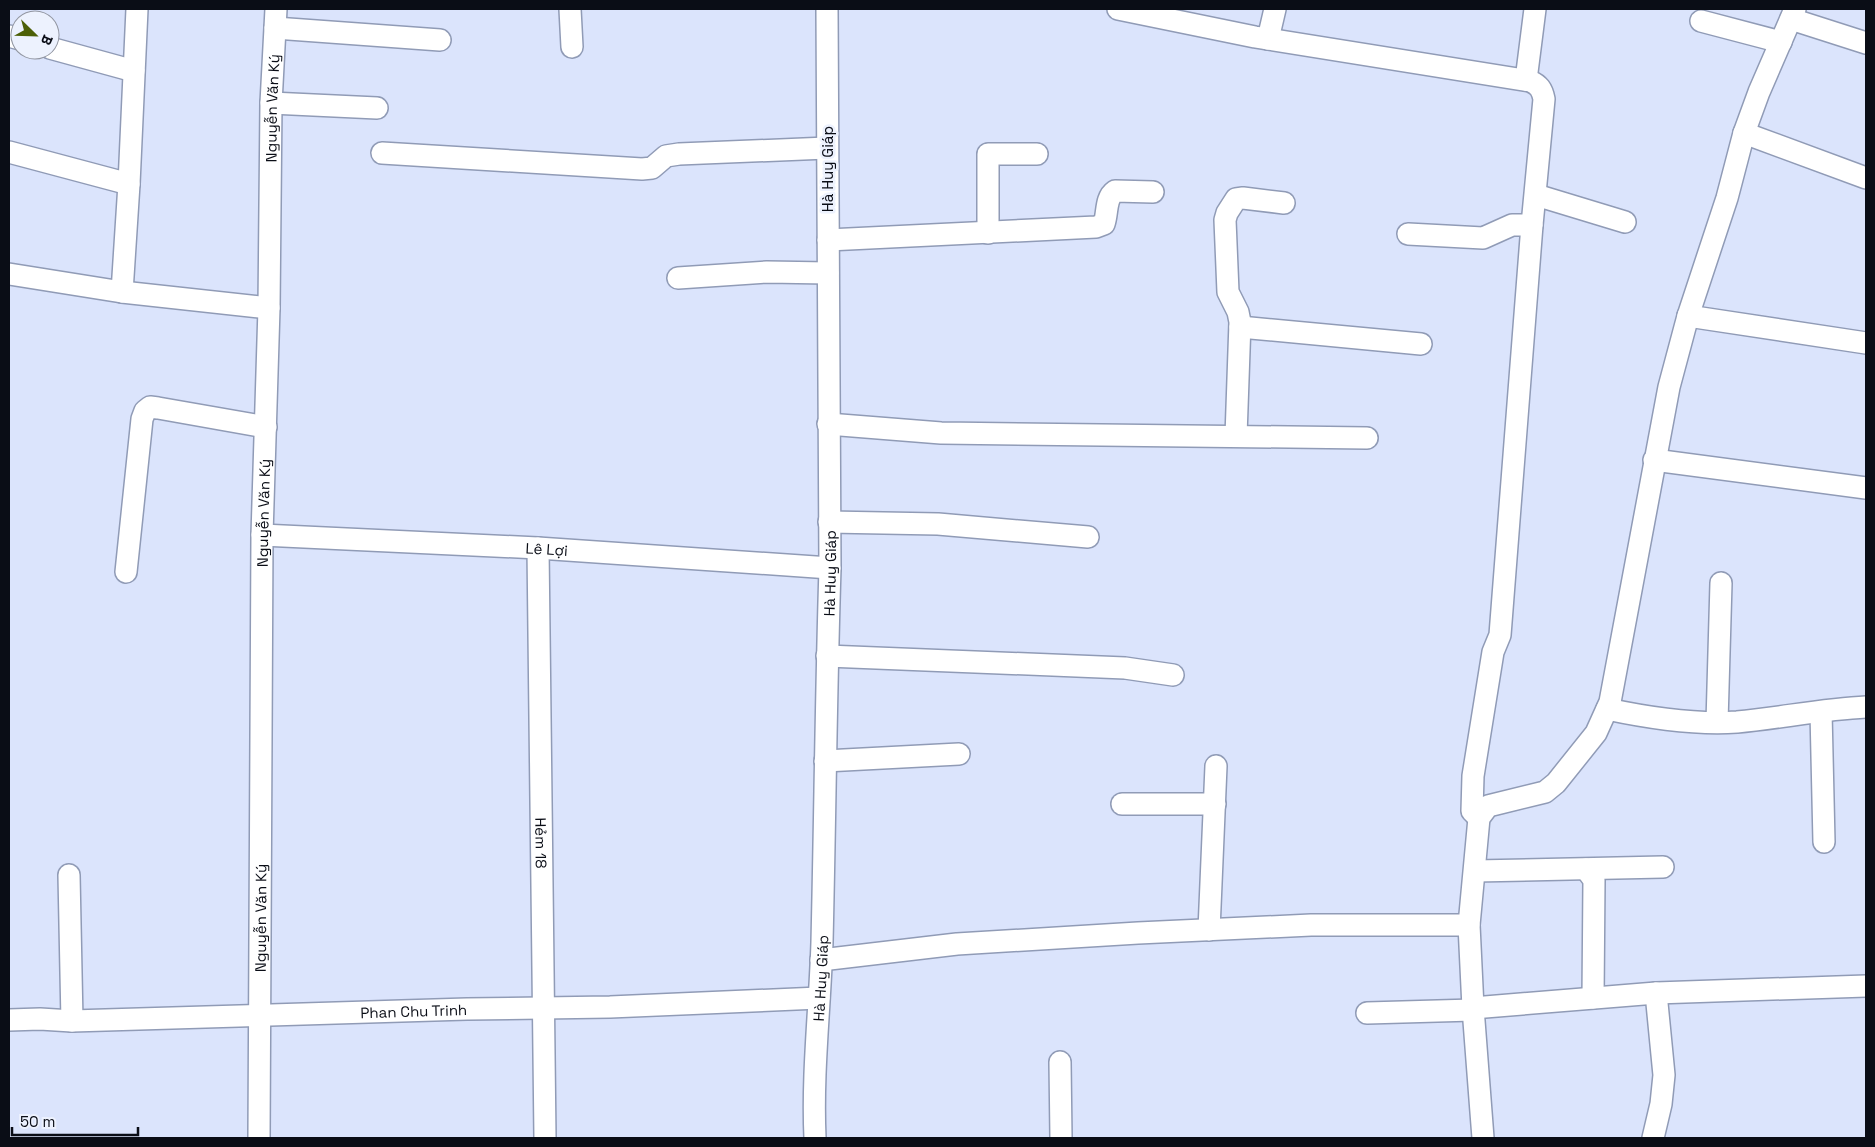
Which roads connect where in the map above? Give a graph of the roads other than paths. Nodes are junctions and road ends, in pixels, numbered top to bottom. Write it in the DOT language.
graph roads {
  1 [pos="137,9"];
  2 [pos="570,9"];
  3 [pos="827,9"];
  4 [pos="1118,9"];
  5 [pos="1274,9"];
  6 [pos="1535,9"];
  7 [pos="1793,14"];
  8 [pos="275,19"];
  9 [pos="1701,21"];
  10 [pos="1268,39"];
  11 [pos="440,40"];
  12 [pos="1781,42"];
  13 [pos="1866,43"];
  14 [pos="572,47"];
  15 [pos="60,51"];
  16 [pos="134,71"];
  17 [pos="1526,80"];
  18 [pos="271,103"];
  19 [pos="377,108"];
  20 [pos="1744,133"];
  21 [pos="827,148"];
  22 [pos="9,152"];
  23 [pos="382,153"];
  24 [pos="1037,154"];
  25 [pos="1866,178"];
  26 [pos="130,184"];
  27 [pos="1153,192"];
  28 [pos="1536,195"];
  29 [pos="1284,203"];
  30 [pos="1625,222"];
  31 [pos="1532,225"];
  32 [pos="988,232"];
  33 [pos="1408,234"];
  34 [pos="828,240"];
  35 [pos="828,273"];
  36 [pos="9,274"];
  37 [pos="678,278"];
  38 [pos="122,292"];
  39 [pos="269,308"];
  40 [pos="1688,316"];
  41 [pos="1240,327"];
  42 [pos="1422,344"];
  43 [pos="1866,344"];
  44 [pos="828,424"];
  45 [pos="266,427"];
  46 [pos="1236,436"];
  47 [pos="1367,438"];
  48 [pos="1654,460"];
  49 [pos="1866,488"];
  50 [pos="829,522"];
  51 [pos="262,535"];
  52 [pos="1088,537"];
  53 [pos="538,548"];
  54 [pos="830,568"];
  55 [pos="126,572"];
  56 [pos="1721,583"];
  57 [pos="827,656"];
  58 [pos="1173,675"];
  59 [pos="1866,707"];
  60 [pos="1607,709"];
  61 [pos="1821,712"];
  62 [pos="1717,722"];
  63 [pos="959,754"];
  64 [pos="825,761"];
  65 [pos="1216,766"];
  66 [pos="1122,804"];
  67 [pos="1214,804"];
  68 [pos="1480,818"];
  69 [pos="1824,842"];
  70 [pos="1663,867"];
  71 [pos="1475,871"];
  72 [pos="1590,874"];
  73 [pos="69,875"];
  74 [pos="1469,925"];
  75 [pos="1209,930"];
  76 [pos="821,960"];
  77 [pos="1866,986"];
  78 [pos="1656,993"];
  79 [pos="819,998"];
  80 [pos="1593,998"];
  81 [pos="544,1008"];
  82 [pos="1473,1009"];
  83 [pos="1367,1013"];
  84 [pos="259,1017"];
  85 [pos="9,1020"];
  86 [pos="72,1021"];
  87 [pos="1060,1062"];
  88 [pos="259,1138"];
  89 [pos="545,1138"];
  90 [pos="815,1138"];
  91 [pos="1061,1138"];
  92 [pos="1483,1138"];
  93 [pos="1653,1138"];
  1 -- 16 [label="street"];
  2 -- 14 [label="street"];
  3 -- 21 [label="street, Hà Huy Giáp"];
  4 -- 10 [label="street"];
  5 -- 10 [label="street"];
  6 -- 17 [label="street"];
  7 -- 12 [label="street"];
  7 -- 13 [label="street"];
  8 -- 11 [label="street"];
  8 -- 18 [label="street, Nguyễn Văn Ký"];
  9 -- 12 [label="street"];
  10 -- 17 [label="street"];
  12 -- 20 [label="street"];
  15 -- 16 [label="street"];
  16 -- 26 [label="street"];
  17 -- 28 [label="street"];
  18 -- 19 [label="street"];
  18 -- 39 [label="street, Nguyễn Văn Ký"];
  20 -- 25 [label="street"];
  20 -- 40 [label="street"];
  21 -- 23 [label="street"];
  21 -- 34 [label="street, Hà Huy Giáp"];
  22 -- 26 [label="street"];
  24 -- 32 [label="street"];
  26 -- 38 [label="street"];
  27 -- 32 [label="street"];
  28 -- 30 [label="street"];
  28 -- 31 [label="street"];
  29 -- 41 [label="street"];
  31 -- 33 [label="street"];
  31 -- 68 [label="street"];
  32 -- 34 [label="street"];
  34 -- 35 [label="street, Hà Huy Giáp"];
  35 -- 37 [label="street"];
  35 -- 44 [label="street, Hà Huy Giáp"];
  36 -- 38 [label="street"];
  38 -- 39 [label="street"];
  39 -- 45 [label="street, Nguyễn Văn Ký"];
  40 -- 43 [label="street"];
  40 -- 48 [label="street"];
  41 -- 42 [label="street"];
  41 -- 46 [label="street"];
  44 -- 46 [label="street"];
  44 -- 50 [label="street, Hà Huy Giáp"];
  45 -- 51 [label="street, Nguyễn Văn Ký"];
  45 -- 55 [label="street"];
  46 -- 47 [label="street"];
  48 -- 49 [label="street"];
  48 -- 60 [label="street"];
  50 -- 52 [label="street"];
  50 -- 54 [label="street, Hà Huy Giáp"];
  51 -- 53 [label="street, Lê Lợi"];
  51 -- 84 [label="street, Nguyễn Văn Ký"];
  53 -- 54 [label="street, Lê Lợi"];
  53 -- 81 [label="street, Hẻm 18"];
  54 -- 57 [label="street, Hà Huy Giáp"];
  56 -- 62 [label="street"];
  57 -- 58 [label="street"];
  57 -- 64 [label="street, Hà Huy Giáp"];
  59 -- 61 [label="street"];
  60 -- 62 [label="street"];
  60 -- 68 [label="street"];
  61 -- 62 [label="street"];
  61 -- 69 [label="street"];
  63 -- 64 [label="street"];
  64 -- 76 [label="street, Hà Huy Giáp"];
  65 -- 67 [label="street"];
  66 -- 67 [label="street"];
  67 -- 75 [label="street"];
  68 -- 71 [label="street"];
  70 -- 72 [label="street"];
  71 -- 72 [label="street"];
  71 -- 74 [label="street"];
  72 -- 80 [label="street"];
  73 -- 86 [label="street"];
  74 -- 75 [label="street"];
  74 -- 82 [label="street"];
  75 -- 76 [label="street"];
  76 -- 79 [label="street, Hà Huy Giáp"];
  77 -- 78 [label="street"];
  78 -- 80 [label="street"];
  78 -- 93 [label="street"];
  79 -- 81 [label="street, Phan Chu Trinh"];
  79 -- 90 [label="street, Hà Huy Giáp"];
  80 -- 82 [label="street"];
  81 -- 84 [label="street, Phan Chu Trinh"];
  81 -- 89 [label="street, Hẻm 18"];
  82 -- 83 [label="street"];
  82 -- 92 [label="street"];
  84 -- 86 [label="street, Phan Chu Trinh"];
  84 -- 88 [label="street, Nguyễn Văn Ký"];
  85 -- 86 [label="street, Phan Chu Trinh"];
  87 -- 91 [label="street"];
}
